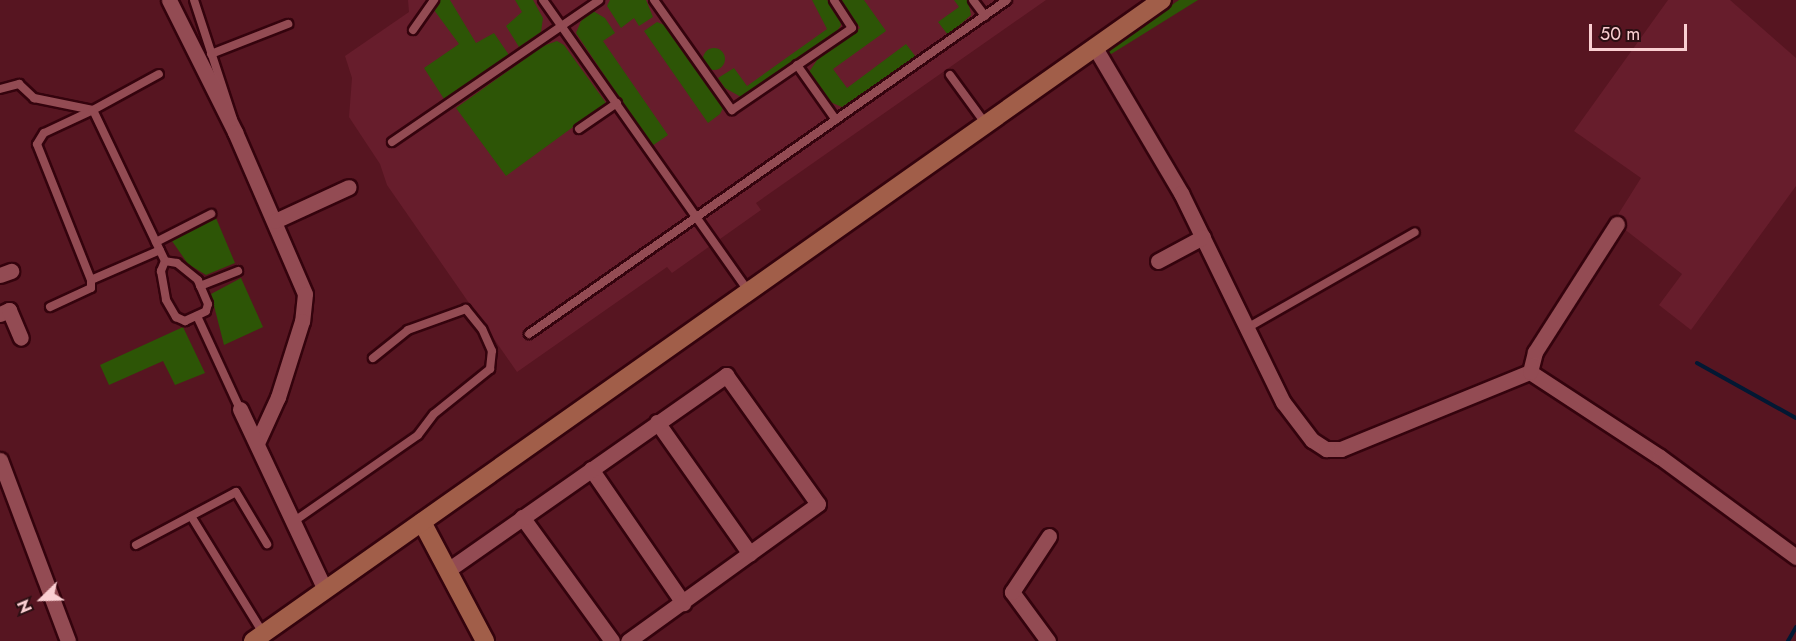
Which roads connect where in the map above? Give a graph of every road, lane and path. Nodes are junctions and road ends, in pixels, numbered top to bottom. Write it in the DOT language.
graph roads {
  1 [pos="169,0"];
  2 [pos="194,0"];
  3 [pos="434,0"];
  4 [pos="543,0"];
  5 [pos="599,0"];
  6 [pos="654,0"];
  7 [pos="834,0"];
  8 [pos="974,0"];
  9 [pos="1007,0"];
  10 [pos="1162,0"];
  11 [pos="985,16"];
  12 [pos="288,24"];
  13 [pos="562,26"];
  14 [pos="413,30"];
  15 [pos="1094,46"];
  16 [pos="211,54"];
  17 [pos="797,65"];
  18 [pos="159,74"];
  19 [pos="950,75"];
  20 [pos="0,89"];
  21 [pos="617,103"];
  22 [pos="93,110"];
  23 [pos="836,120"];
  24 [pos="985,123"];
  25 [pos="579,129"];
  26 [pos="235,132"];
  27 [pos="392,142"];
  28 [pos="350,187"];
  29 [pos="211,214"];
  30 [pos="696,214"];
  31 [pos="275,221"];
  32 [pos="1617,224"];
  33 [pos="1415,231"];
  34 [pos="1203,237"];
  35 [pos="158,246"];
  36 [pos="165,261"];
  37 [pos="1158,261"];
  38 [pos="238,271"];
  39 [pos="92,280"];
  40 [pos="200,286"];
  41 [pos="748,291"];
  42 [pos="50,307"];
  43 [pos="0,314"];
  44 [pos="197,316"];
  45 [pos="1246,328"];
  46 [pos="529,334"];
  47 [pos="21,338"];
  48 [pos="373,358"];
  49 [pos="1530,372"];
  50 [pos="240,409"];
  51 [pos="657,422"];
  52 [pos="256,443"];
  53 [pos="0,460"];
  54 [pos="591,468"];
  55 [pos="191,516"];
  56 [pos="522,517"];
  57 [pos="293,522"];
  58 [pos="422,522"];
  59 [pos="1049,536"];
  60 [pos="267,544"];
  61 [pos="136,545"];
  62 [pos="750,554"];
  63 [pos="1796,557"];
  64 [pos="448,570"];
  65 [pos="325,590"];
  66 [pos="683,603"];
  67 [pos="258,637"];
  68 [pos="68,641"];
  69 [pos="485,641"];
  70 [pos="612,641"];
  71 [pos="628,641"];
  72 [pos="1048,641"];
  1 -- 26 [label="street"];
  2 -- 16 [label="lane"];
  3 -- 14 [label="lane"];
  4 -- 13 [label="lane"];
  5 -- 13 [label="lane"];
  6 -- 17 [label="lane"];
  7 -- 17 [label="lane"];
  8 -- 11 [label="lane"];
  9 -- 11 [label="lane"];
  10 -- 15 [label="main road"];
  11 -- 23 [label="lane"];
  12 -- 16 [label="lane"];
  13 -- 21 [label="lane"];
  13 -- 27 [label="lane"];
  15 -- 24 [label="main road"];
  15 -- 34 [label="street"];
  16 -- 26 [label="lane"];
  17 -- 23 [label="lane"];
  18 -- 22 [label="lane"];
  19 -- 24 [label="lane"];
  20 -- 22 [label="lane"];
  21 -- 25 [label="lane"];
  21 -- 30 [label="lane"];
  22 -- 35 [label="lane"];
  22 -- 39 [label="lane"];
  23 -- 30 [label="lane"];
  24 -- 41 [label="main road"];
  26 -- 31 [label="street"];
  28 -- 31 [label="street"];
  29 -- 35 [label="lane"];
  30 -- 41 [label="lane"];
  30 -- 46 [label="lane"];
  31 -- 52 [label="street"];
  32 -- 49 [label="street"];
  33 -- 45 [label="lane"];
  34 -- 37 [label="street"];
  34 -- 45 [label="street"];
  35 -- 36 [label="lane"];
  35 -- 39 [label="lane"];
  36 -- 40 [label="lane"];
  36 -- 44 [label="lane"];
  38 -- 40 [label="lane"];
  39 -- 42 [label="lane"];
  40 -- 44 [label="lane"];
  41 -- 58 [label="main road"];
  43 -- 47 [label="street"];
  44 -- 50 [label="lane"];
  45 -- 49 [label="street"];
  48 -- 57 [label="lane"];
  49 -- 63 [label="street"];
  50 -- 52 [label="street"];
  51 -- 54 [label="street"];
  51 -- 62 [label="street"];
  51 -- 62 [label="street"];
  52 -- 57 [label="street"];
  53 -- 68 [label="street"];
  54 -- 56 [label="street"];
  54 -- 66 [label="street"];
  55 -- 60 [label="lane"];
  55 -- 61 [label="lane"];
  55 -- 67 [label="lane"];
  56 -- 64 [label="street"];
  56 -- 70 [label="street"];
  57 -- 65 [label="street"];
  58 -- 64 [label="main road"];
  58 -- 65 [label="main road"];
  59 -- 72 [label="street"];
  62 -- 66 [label="street"];
  64 -- 69 [label="main road"];
  65 -- 67 [label="main road"];
  66 -- 71 [label="street"];
}
